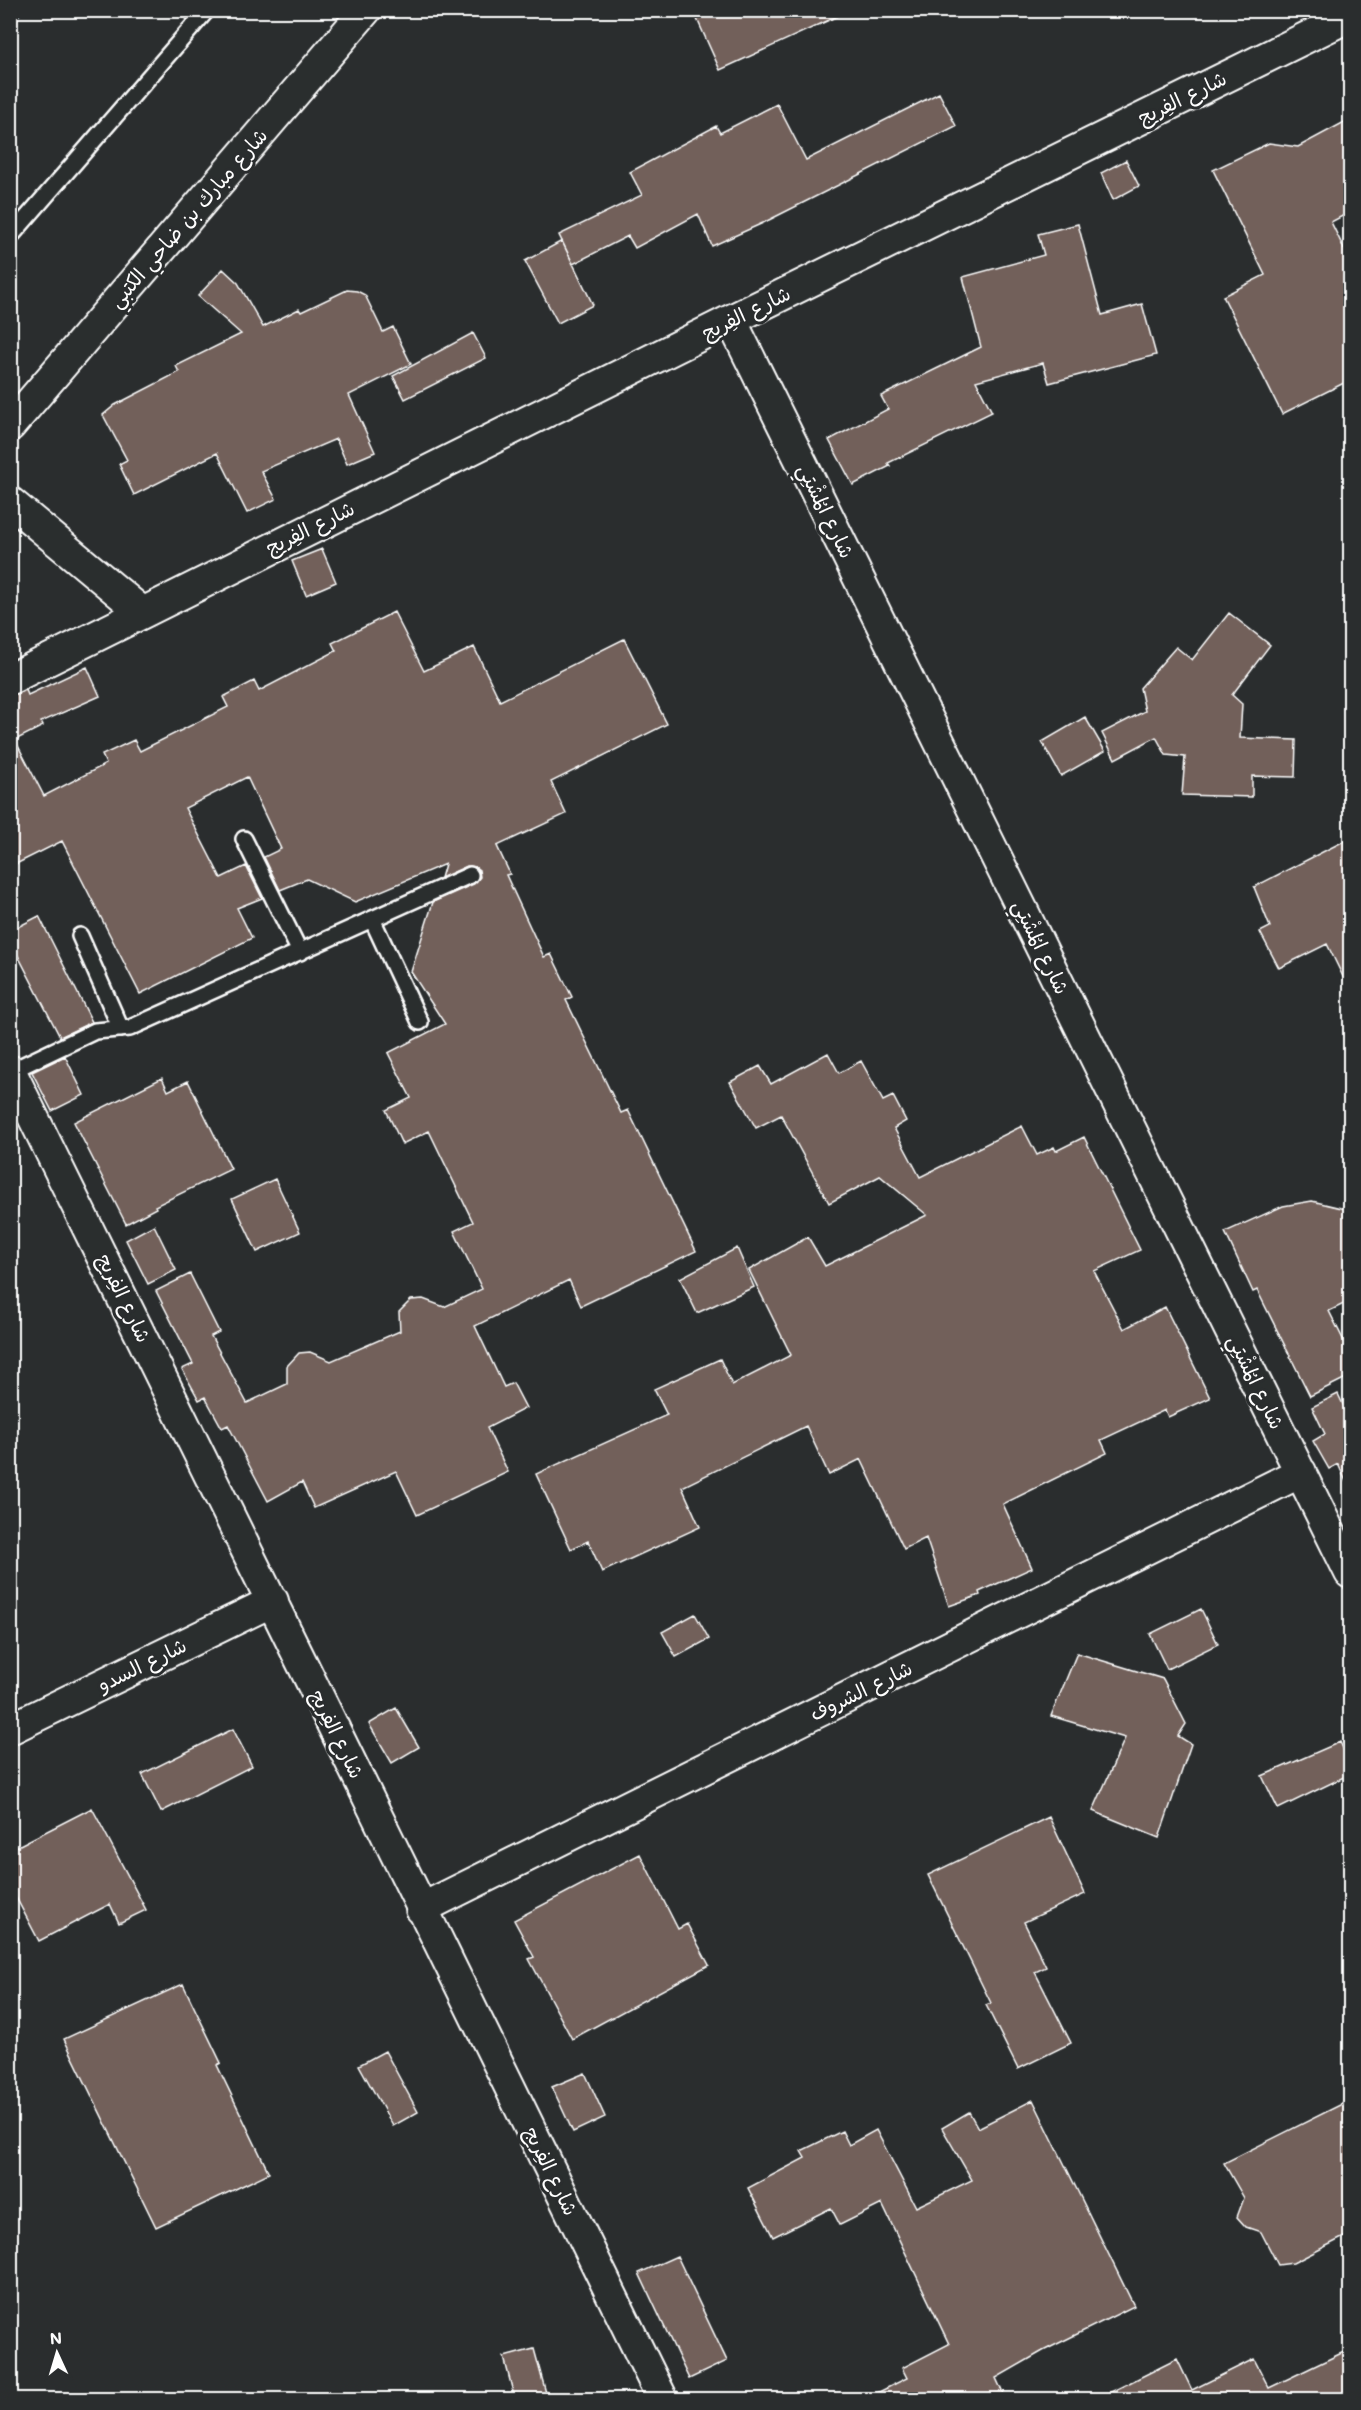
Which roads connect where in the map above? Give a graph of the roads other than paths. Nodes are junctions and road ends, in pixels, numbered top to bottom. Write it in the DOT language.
graph roads {
  1 [pos="207,10"];
  2 [pos="366,10"];
  3 [pos="1350,16"];
  4 [pos="10,237"];
  5 [pos="731,320"];
  6 [pos="10,426"];
  7 [pos="10,502"];
  8 [pos="142,612"];
  9 [pos="10,679"];
  10 [pos="244,839"];
  11 [pos="470,875"];
  12 [pos="372,919"];
  13 [pos="80,936"];
  14 [pos="300,952"];
  15 [pos="420,1022"];
  16 [pos="121,1029"];
  17 [pos="11,1070"];
  18 [pos="1301,1473"];
  19 [pos="1350,1573"];
  20 [pos="273,1601"];
  21 [pos="10,1729"];
  22 [pos="421,1909"];
  23 [pos="663,2400"];
  1 -- 4 [label="lane"];
  2 -- 6 [label="street, شارع مبارك بن ضاحي الكتبي"];
  3 -- 5 [label="street, شارع الفِريج"];
  5 -- 8 [label="street, شارع الفِريج"];
  5 -- 18 [label="street, شارع المُشْتِي"];
  7 -- 8 [label="street"];
  8 -- 9 [label="street, شارع الفِريج"];
  10 -- 14 [label="lane"];
  11 -- 12 [label="lane"];
  12 -- 14 [label="lane"];
  12 -- 15 [label="lane"];
  13 -- 16 [label="lane"];
  14 -- 16 [label="lane"];
  16 -- 17 [label="lane"];
  17 -- 20 [label="street, شارع الفِريج"];
  18 -- 19 [label="street, شارع المُشْتِي"];
  18 -- 22 [label="street, شارع الشروف"];
  20 -- 21 [label="street, شارع السدو"];
  20 -- 22 [label="street, شارع الفِريج"];
  22 -- 23 [label="street, شارع الفِريج"];
}
